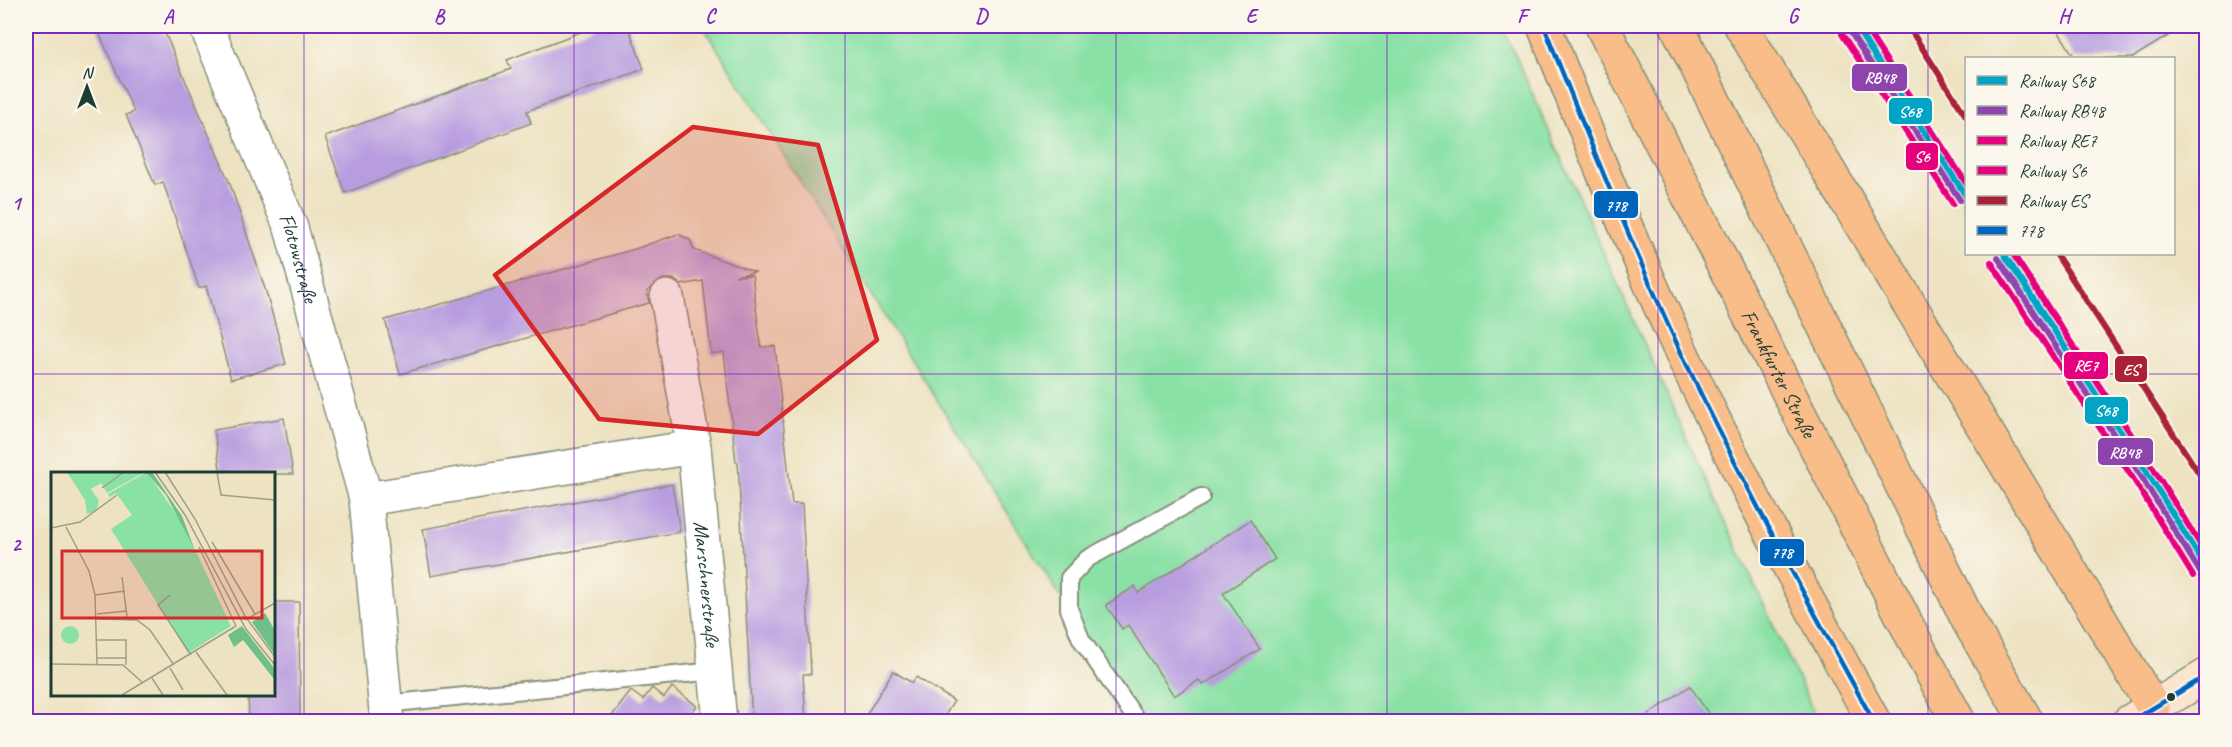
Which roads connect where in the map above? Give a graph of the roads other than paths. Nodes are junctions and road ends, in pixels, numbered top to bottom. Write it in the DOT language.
graph roads {
  1 [pos="206,26"];
  2 [pos="1544,26"];
  3 [pos="1602,26"];
  4 [pos="1677,26"];
  5 [pos="1741,26"];
  6 [pos="668,297"];
  7 [pos="694,447"];
  8 [pos="1201,496"];
  9 [pos="366,499"];
  10 [pos="715,671"];
  11 [pos="2206,676"];
  12 [pos="386,713"];
  13 [pos="2141,714"];
  14 [pos="720,722"];
  15 [pos="1138,722"];
  16 [pos="1874,722"];
  17 [pos="1959,722"];
  18 [pos="2027,722"];
  1 -- 9 [label="street, Flotowstraße"];
  2 -- 16 [label="highway"];
  3 -- 17 [label="highway, Frankfurter Straße"];
  4 -- 18 [label="highway"];
  5 -- 13 [label="highway"];
  6 -- 7 [label="street"];
  7 -- 9 [label="street"];
  7 -- 10 [label="street, Marschnerstraße"];
  8 -- 15 [label="lane"];
  9 -- 12 [label="street, Flotowstraße"];
  10 -- 12 [label="lane"];
  10 -- 14 [label="street, Marschnerstraße"];
  11 -- 13 [label="main road"];
}
